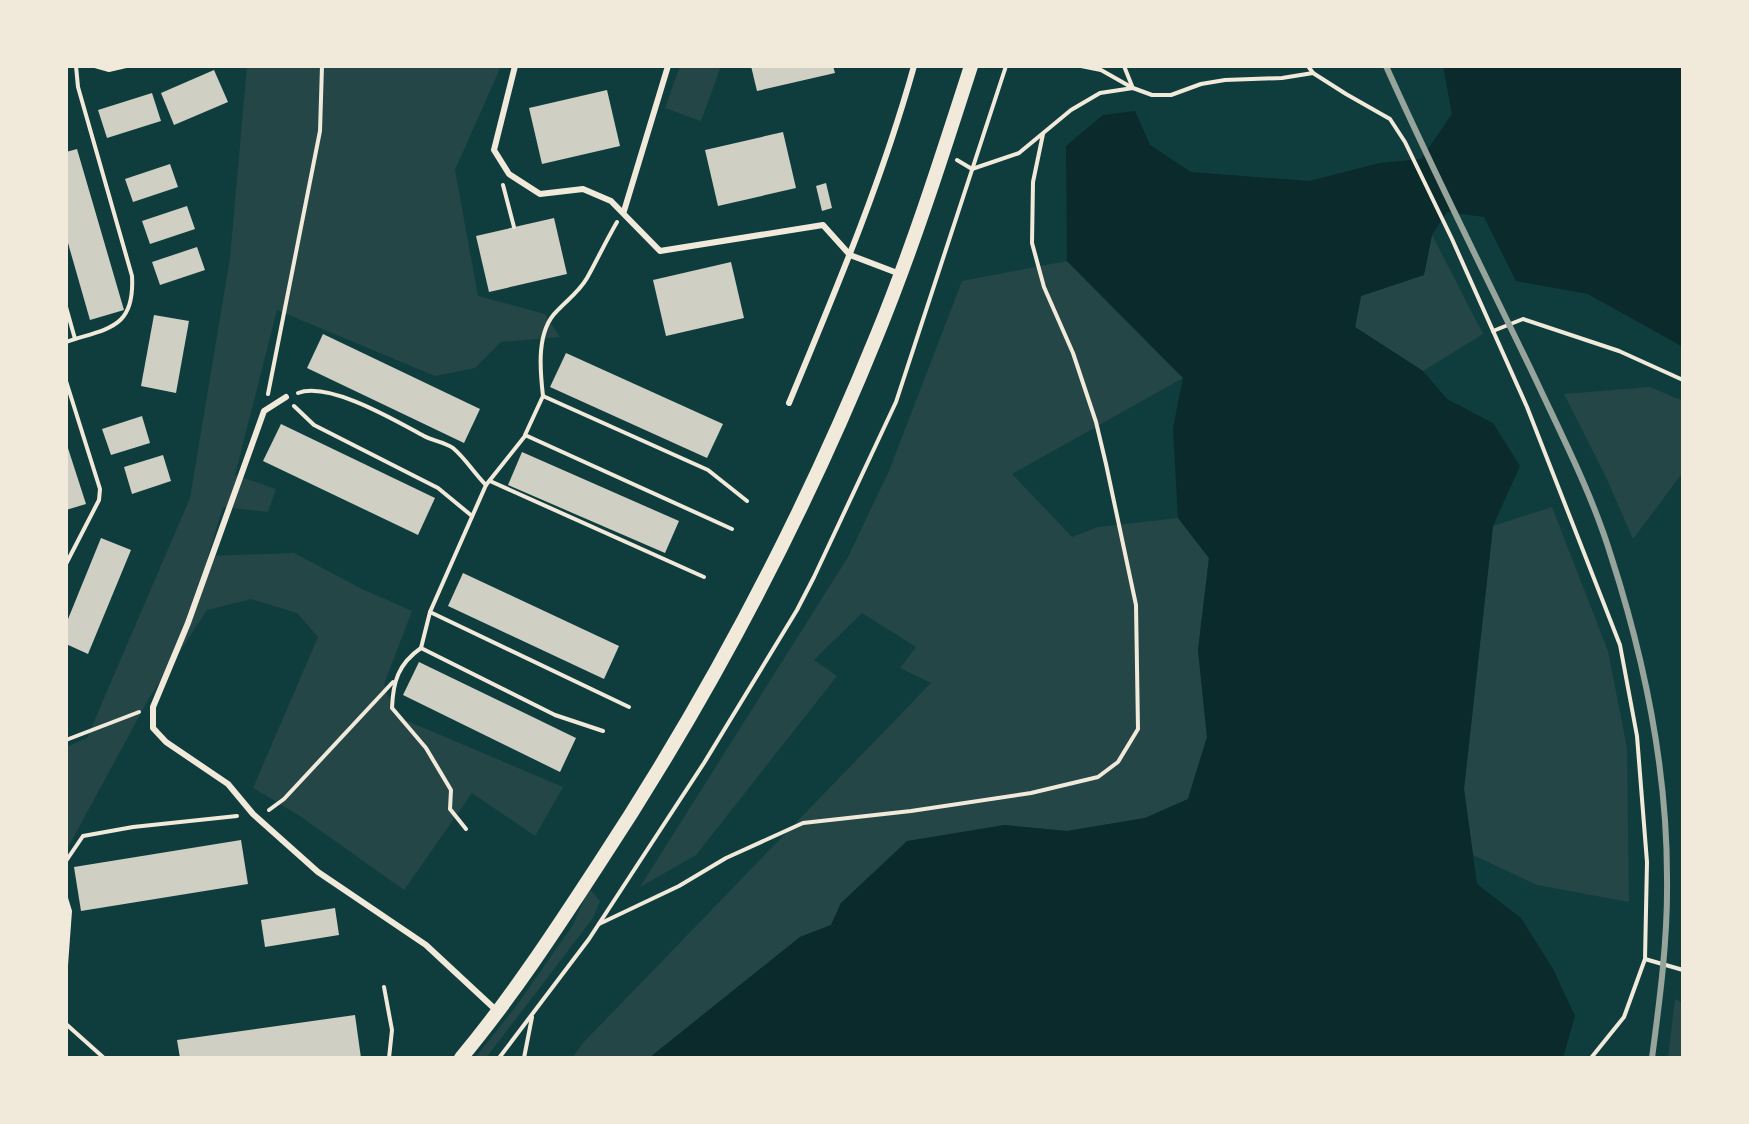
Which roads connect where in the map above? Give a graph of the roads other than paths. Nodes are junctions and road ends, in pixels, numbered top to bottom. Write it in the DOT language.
graph roads {
  1 [pos="515,66"];
  2 [pos="668,66"];
  3 [pos="914,66"];
  4 [pos="971,66"];
  5 [pos="624,211"];
  6 [pos="850,255"];
  7 [pos="900,274"];
  8 [pos="286,397"];
  9 [pos="789,403"];
  10 [pos="497,1011"];
  11 [pos="461,1058"];
  1 -- 5 [label="lane"];
  2 -- 5 [label="lane"];
  3 -- 6 [label="lane"];
  4 -- 7 [label="street"];
  5 -- 6 [label="lane"];
  6 -- 7 [label="lane"];
  6 -- 9 [label="lane"];
  7 -- 10 [label="street"];
  8 -- 10 [label="lane"];
  10 -- 11 [label="street"];
}
